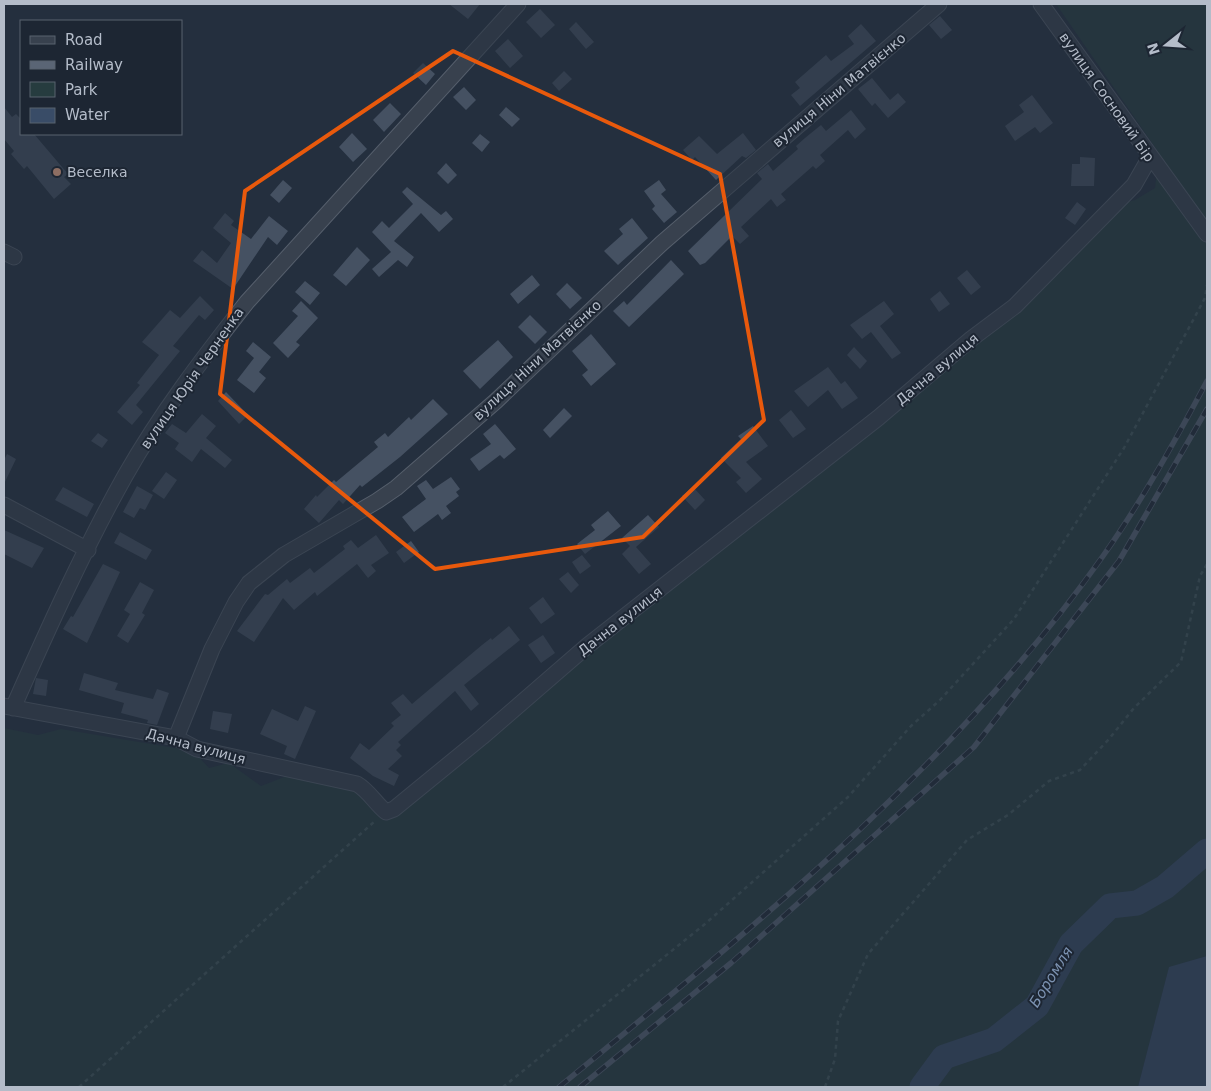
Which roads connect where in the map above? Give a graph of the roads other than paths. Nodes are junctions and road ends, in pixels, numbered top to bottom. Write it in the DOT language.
graph roads {
  1 [pos="518,4"];
  2 [pos="940,4"];
  3 [pos="1040,4"];
  4 [pos="1150,157"];
  5 [pos="1207,234"];
  6 [pos="4,505"];
  7 [pos="88,550"];
  8 [pos="8,707"];
  9 [pos="176,738"];
  1 -- 7 [label="street, вулиця Юрія Черненка"];
  2 -- 9 [label="street, вулиця Ніни Матвієнко"];
  3 -- 4 [label="street, вулиця Сосновий Бір"];
  4 -- 5 [label="street, вулиця Сосновий Бір"];
  4 -- 9 [label="street, Дачна вулиця"];
  6 -- 7 [label="street"];
  7 -- 8 [label="street, вулиця Юрія Черненка"];
  8 -- 9 [label="street, Дачна вулиця"];
}
